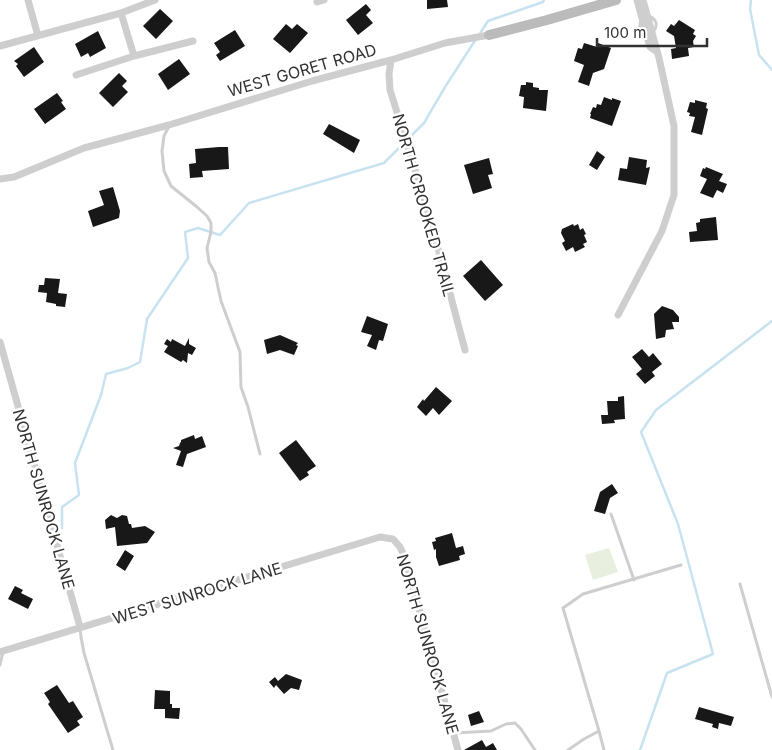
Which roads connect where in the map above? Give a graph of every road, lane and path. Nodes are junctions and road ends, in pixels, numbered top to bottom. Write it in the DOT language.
graph roads {
  1 [pos="28,0"];
  2 [pos="155,0"];
  3 [pos="616,0"];
  4 [pos="637,0"];
  5 [pos="643,0"];
  6 [pos="121,13"];
  7 [pos="645,17"];
  8 [pos="649,32"];
  9 [pos="489,35"];
  10 [pos="38,36"];
  11 [pos="193,41"];
  12 [pos="0,46"];
  13 [pos="134,56"];
  14 [pos="391,60"];
  15 [pos="76,75"];
  16 [pos="169,125"];
  17 [pos="0,179"];
  18 [pos="618,315"];
  19 [pos="0,342"];
  20 [pos="465,350"];
  21 [pos="260,454"];
  22 [pos="611,514"];
  23 [pos="393,539"];
  24 [pos="681,565"];
  25 [pos="634,580"];
  26 [pos="740,584"];
  27 [pos="80,628"];
  28 [pos="1,652"];
  29 [pos="0,666"];
  30 [pos="772,697"];
  31 [pos="600,731"];
  32 [pos="453,733"];
  33 [pos="113,750"];
  34 [pos="458,750"];
  35 [pos="535,750"];
  36 [pos="568,750"];
  37 [pos="604,750"];
  1 -- 10 [label="street"];
  2 -- 6 [label="street"];
  3 -- 9 [label="street, WEST GORET ROAD"];
  4 -- 7 [label="street"];
  5 -- 7 [label="street"];
  6 -- 10 [label="street"];
  6 -- 13 [label="street"];
  7 -- 8 [label="street"];
  7 -- 8 [label="lane"];
  8 -- 18 [label="street"];
  9 -- 14 [label="street, WEST GORET ROAD"];
  10 -- 12 [label="street"];
  11 -- 13 [label="street"];
  13 -- 15 [label="street"];
  14 -- 16 [label="street, WEST GORET ROAD"];
  14 -- 20 [label="street, NORTH CROOKED TRAIL"];
  16 -- 17 [label="street, WEST GORET ROAD"];
  16 -- 21 [label="lane"];
  19 -- 27 [label="street, NORTH SUNROCK LANE"];
  22 -- 25 [label="lane"];
  23 -- 27 [label="street, WEST SUNROCK LANE"];
  23 -- 32 [label="street, NORTH SUNROCK LANE"];
  24 -- 25 [label="lane"];
  25 -- 31 [label="lane"];
  26 -- 30 [label="lane"];
  27 -- 28 [label="street, WEST SUNROCK LANE"];
  27 -- 33 [label="lane"];
  28 -- 29 [label="lane"];
  31 -- 36 [label="lane"];
  31 -- 37 [label="lane"];
  32 -- 34 [label="street, NORTH SUNROCK LANE"];
  32 -- 35 [label="lane"];
}
